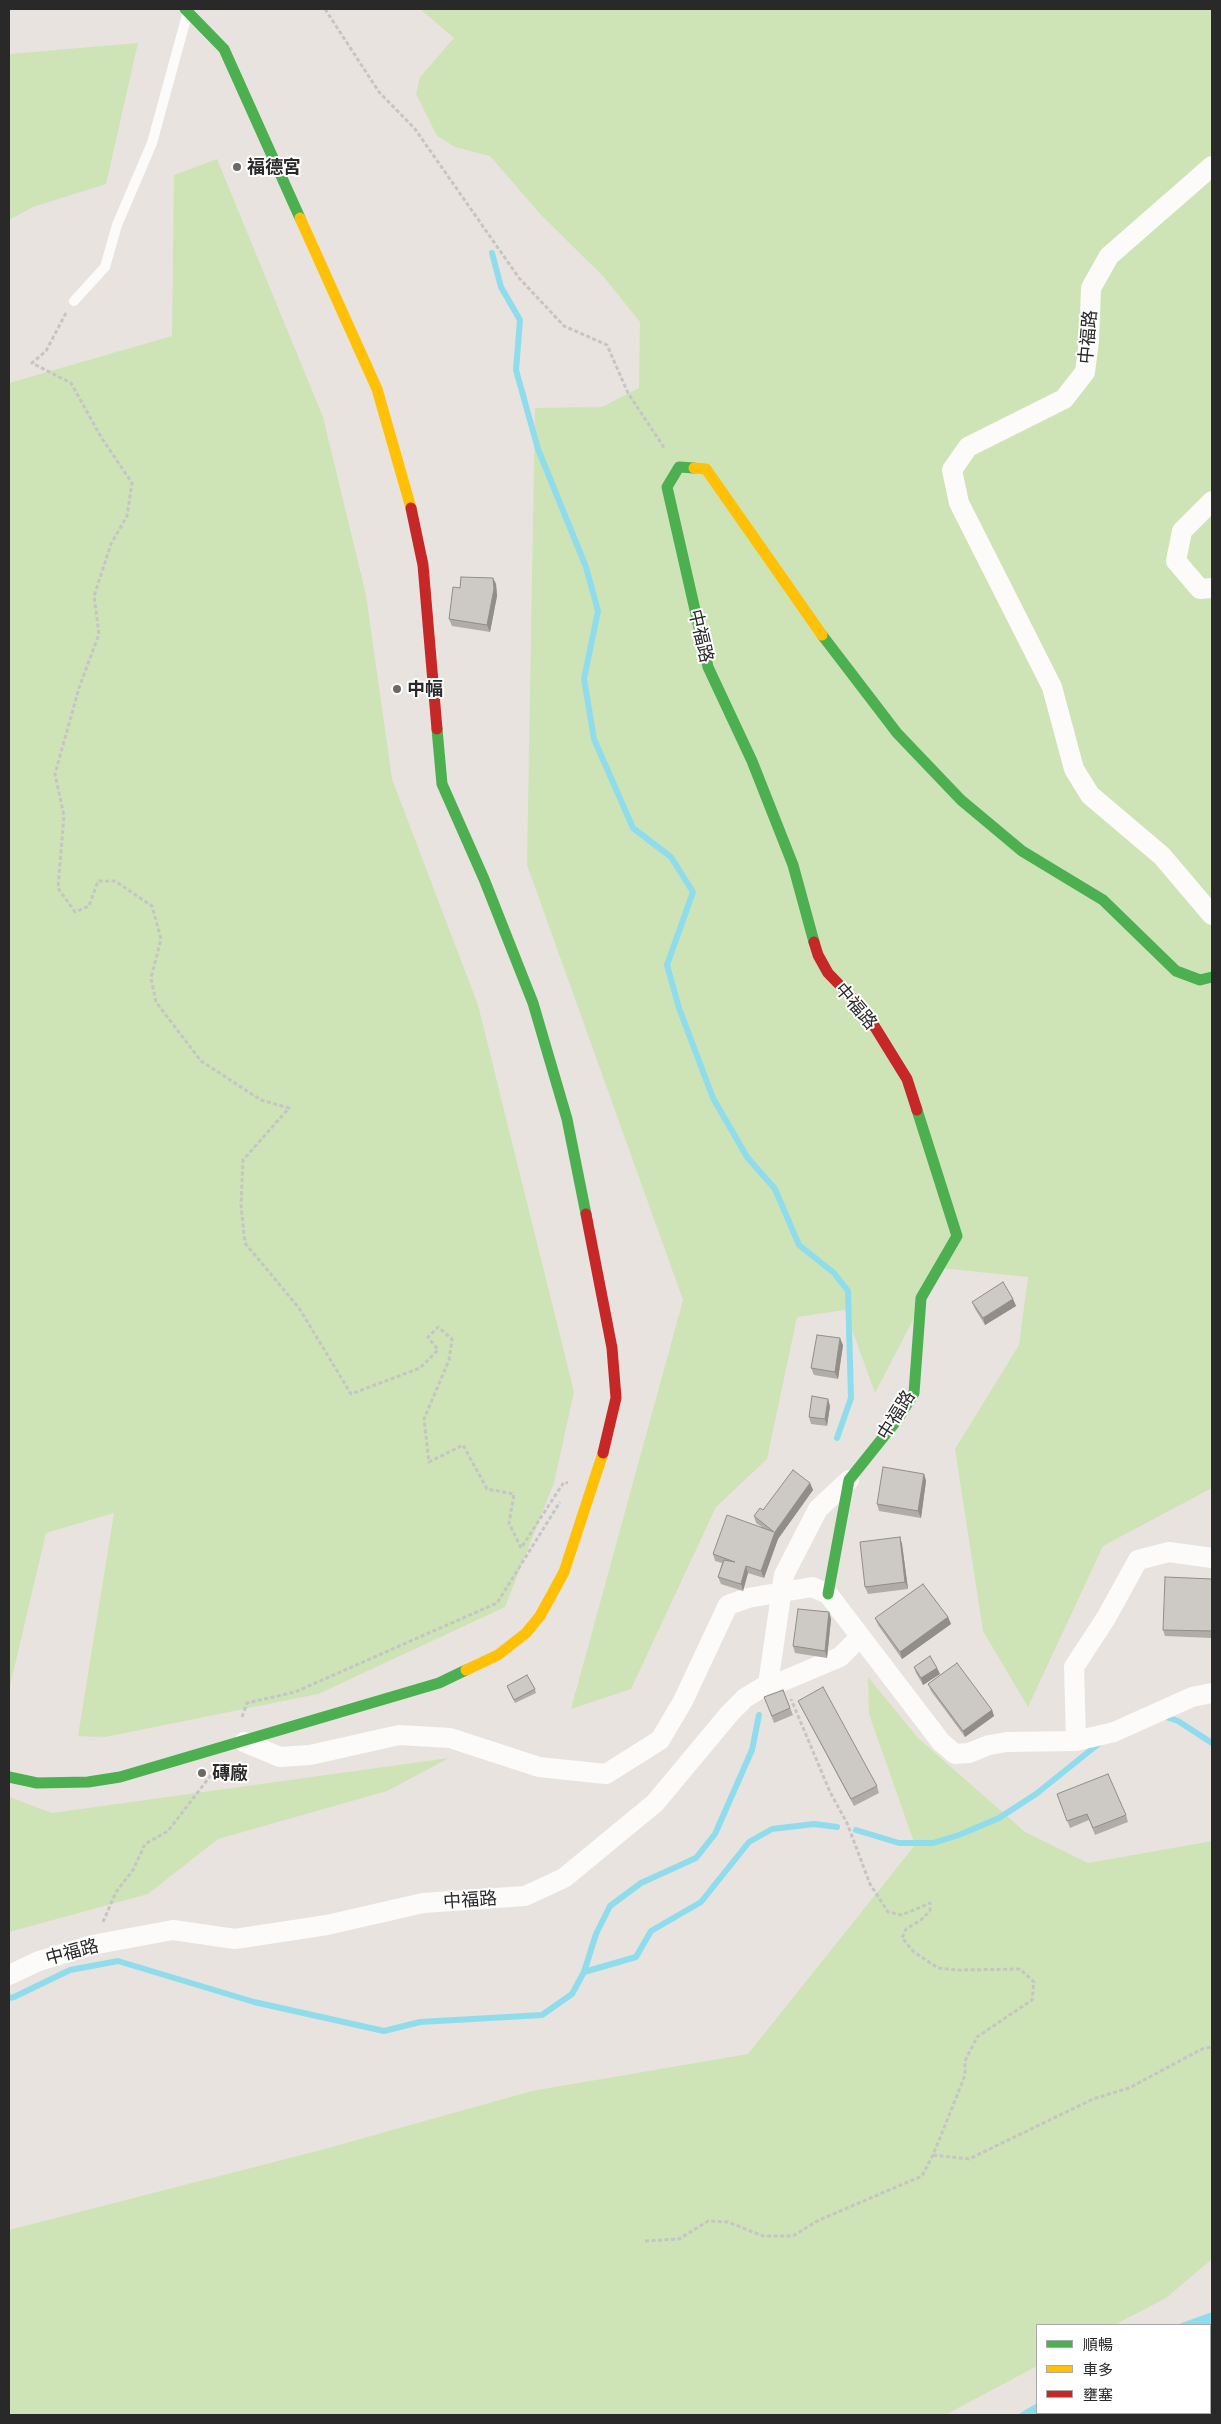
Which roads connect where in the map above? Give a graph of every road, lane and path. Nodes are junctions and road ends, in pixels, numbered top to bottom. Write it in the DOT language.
graph roads {
  1 [pos="325,9"];
  2 [pos="187,10"];
  3 [pos="1212,166"];
  4 [pos="74,301"];
  5 [pos="678,467"];
  6 [pos="1212,502"];
  7 [pos="1212,588"];
  8 [pos="1212,915"];
  9 [pos="1212,977"];
  10 [pos="849,1480"];
  11 [pos="567,1492"];
  12 [pos="562,1500"];
  13 [pos="1212,1558"];
  14 [pos="782,1594"];
  15 [pos="828,1594"];
  16 [pos="860,1637"];
  17 [pos="776,1683"];
  18 [pos="1212,1693"];
  19 [pos="1076,1741"];
  20 [pos="237,1743"];
  21 [pos="9,1777"];
  22 [pos="92,1945"];
  23 [pos="9,1975"];
  24 [pos="1212,2047"];
  25 [pos="933,2155"];
  26 [pos="645,2241"];
  1 -- 5 [label="path"];
  2 -- 4 [label="lane"];
  2 -- 20 [label="street"];
  3 -- 8 [label="street, 中福路"];
  4 -- 11 [label="path"];
  5 -- 9 [label="street"];
  5 -- 10 [label="street, 中福路"];
  6 -- 7 [label="street"];
  10 -- 14 [label="street, 中福路"];
  10 -- 15 [label="street, 中福路"];
  12 -- 20 [label="path"];
  13 -- 19 [label="street"];
  14 -- 15 [label="street"];
  14 -- 17 [label="street, 中福路"];
  14 -- 20 [label="street"];
  15 -- 16 [label="street"];
  16 -- 17 [label="street"];
  16 -- 19 [label="street"];
  17 -- 22 [label="street, 中福路"];
  17 -- 25 [label="path"];
  18 -- 19 [label="street"];
  20 -- 21 [label="street"];
  20 -- 22 [label="path"];
  22 -- 23 [label="street, 中福路"];
  24 -- 25 [label="path"];
  25 -- 26 [label="path"];
}
